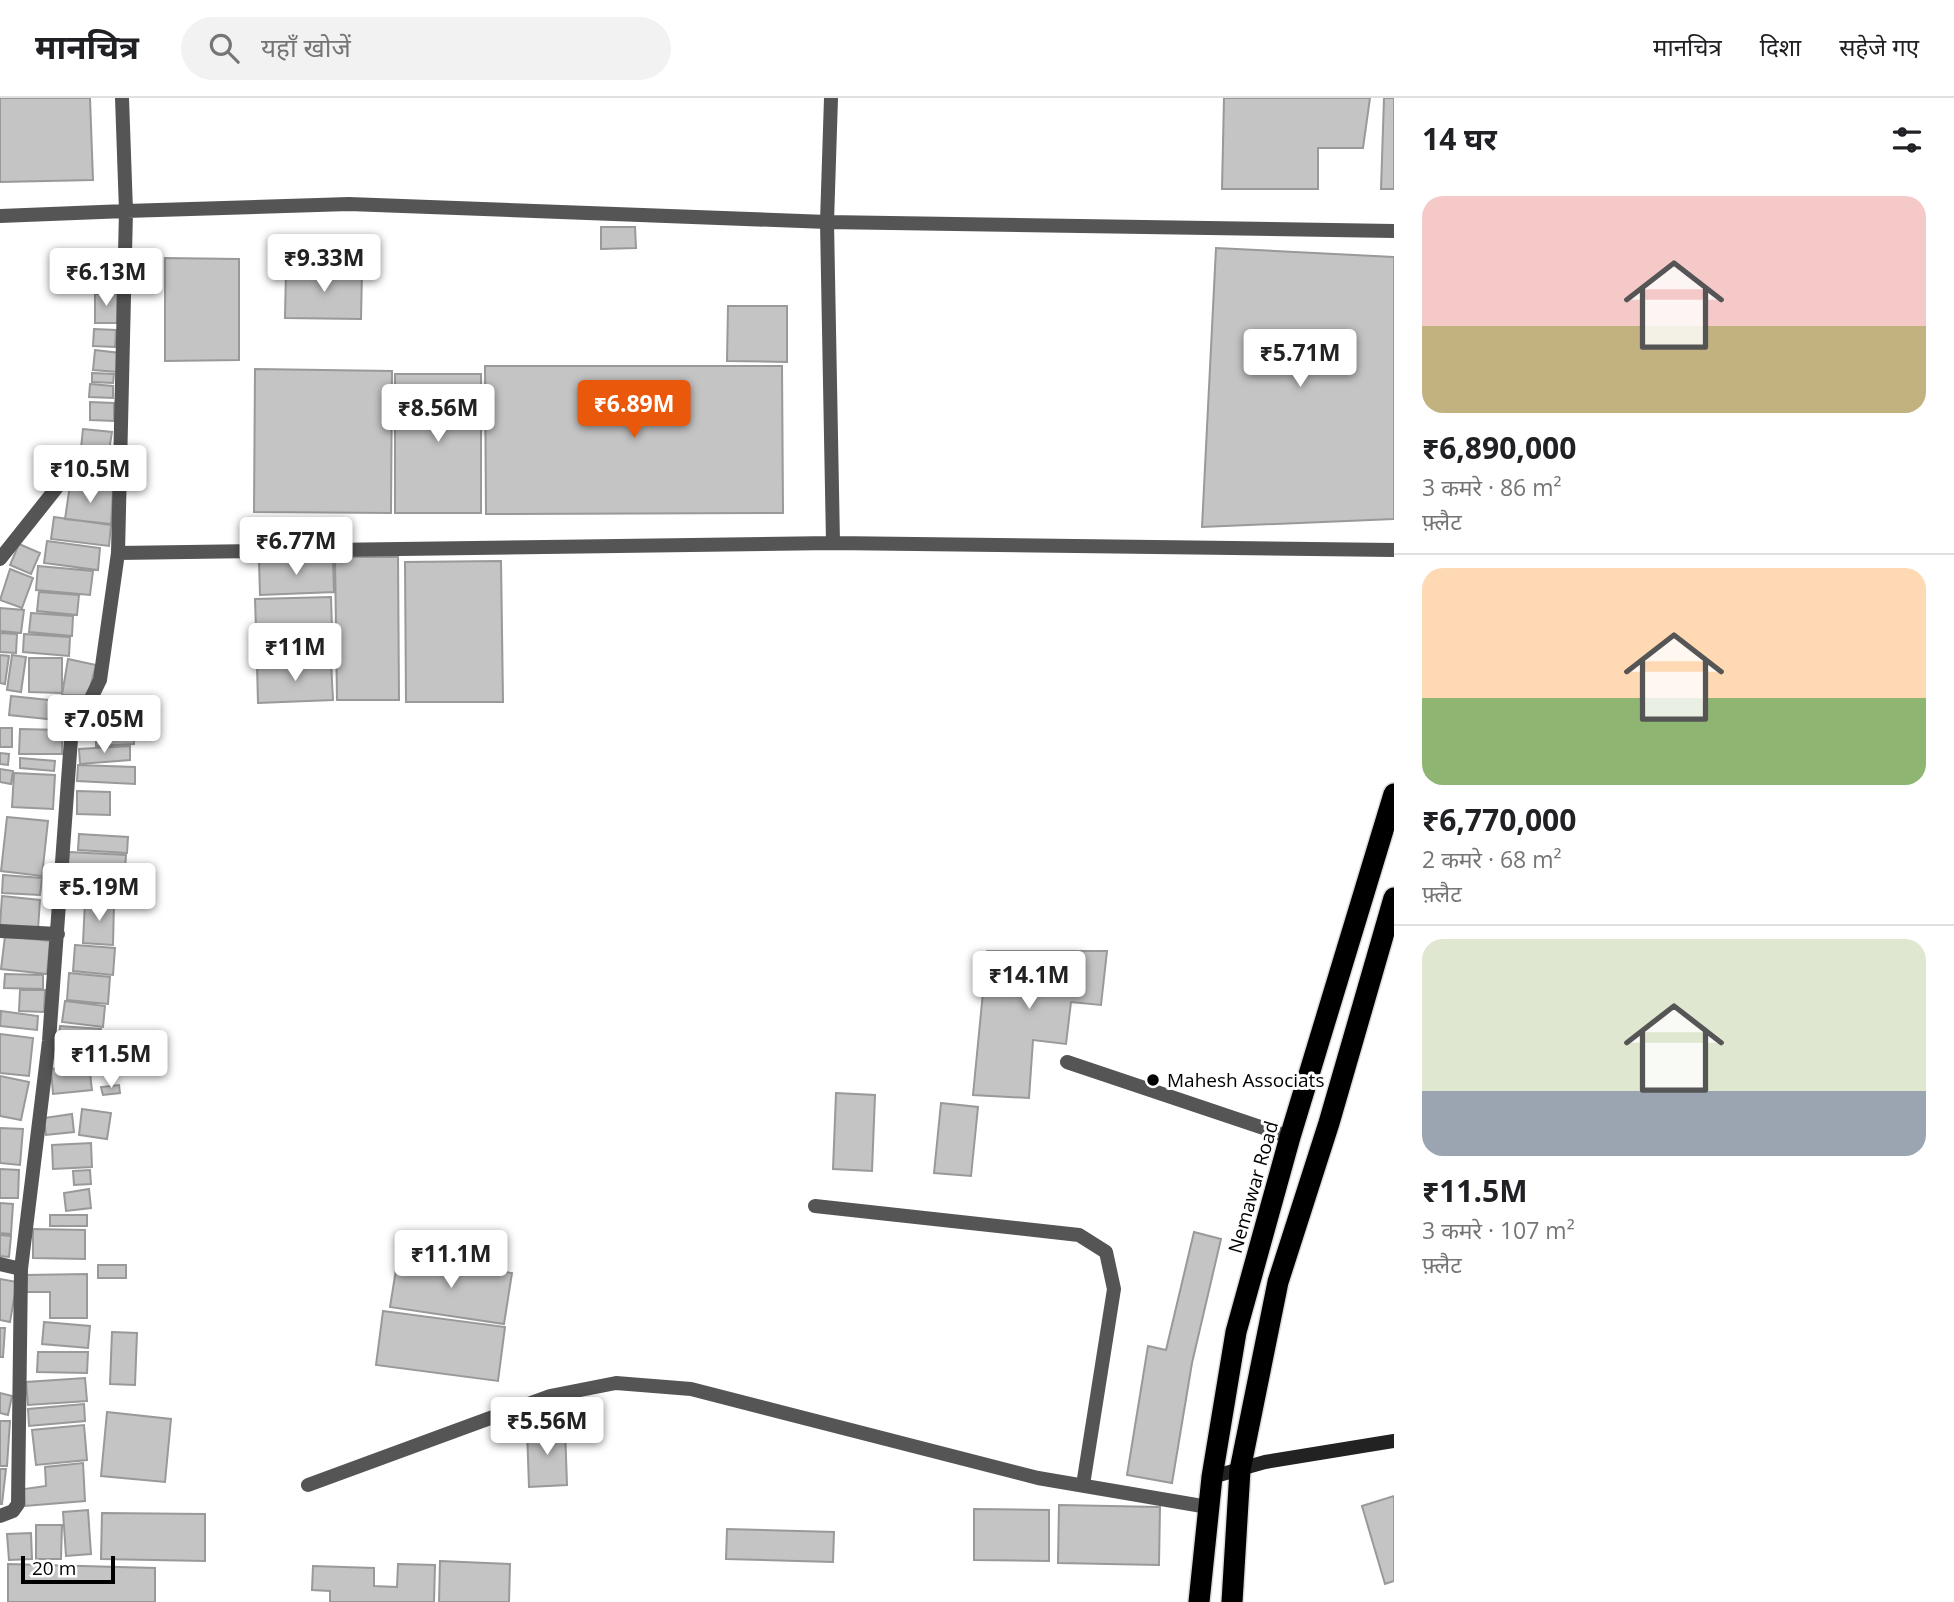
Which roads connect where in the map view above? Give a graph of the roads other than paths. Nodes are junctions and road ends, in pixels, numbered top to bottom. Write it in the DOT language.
graph roads {
  1 [pos="122,98"];
  2 [pos="831,98"];
  3 [pos="126,211"];
  4 [pos="0,216"];
  5 [pos="827,222"];
  6 [pos="1394,231"];
  7 [pos="121,486"];
  8 [pos="833,543"];
  9 [pos="1394,550"];
  10 [pos="118,553"];
  11 [pos="0,559"];
  12 [pos="1394,794"];
  13 [pos="1394,898"];
  14 [pos="0,931"];
  15 [pos="58,934"];
  16 [pos="1067,1062"];
  17 [pos="1290,1137"];
  18 [pos="815,1206"];
  19 [pos="0,1264"];
  20 [pos="21,1269"];
  21 [pos="1394,1441"];
  22 [pos="1240,1469"];
  23 [pos="1212,1477"];
  24 [pos="307,1485"];
  25 [pos="1083,1485"];
  26 [pos="1208,1507"];
  27 [pos="0,1516"];
  28 [pos="1199,1602"];
  29 [pos="1232,1602"];
  1 -- 3 [label="street"];
  2 -- 5 [label="street"];
  3 -- 4 [label="street"];
  3 -- 5 [label="street"];
  3 -- 7 [label="street"];
  5 -- 6 [label="street"];
  5 -- 8 [label="street"];
  7 -- 10 [label="street"];
  7 -- 11 [label="street"];
  8 -- 9 [label="street"];
  8 -- 10 [label="street"];
  10 -- 15 [label="street"];
  12 -- 17 [label="highway, Nemawar Road"];
  13 -- 22 [label="highway"];
  14 -- 15 [label="street"];
  15 -- 20 [label="street"];
  16 -- 17 [label="street"];
  17 -- 23 [label="highway, Nemawar Road"];
  18 -- 25 [label="street"];
  19 -- 20 [label="street"];
  20 -- 27 [label="street"];
  21 -- 22 [label="street"];
  22 -- 23 [label="street"];
  22 -- 29 [label="highway"];
  23 -- 26 [label="highway, Nemawar Road"];
  24 -- 25 [label="street"];
  25 -- 26 [label="street"];
  26 -- 28 [label="highway, Nemawar Road"];
}
